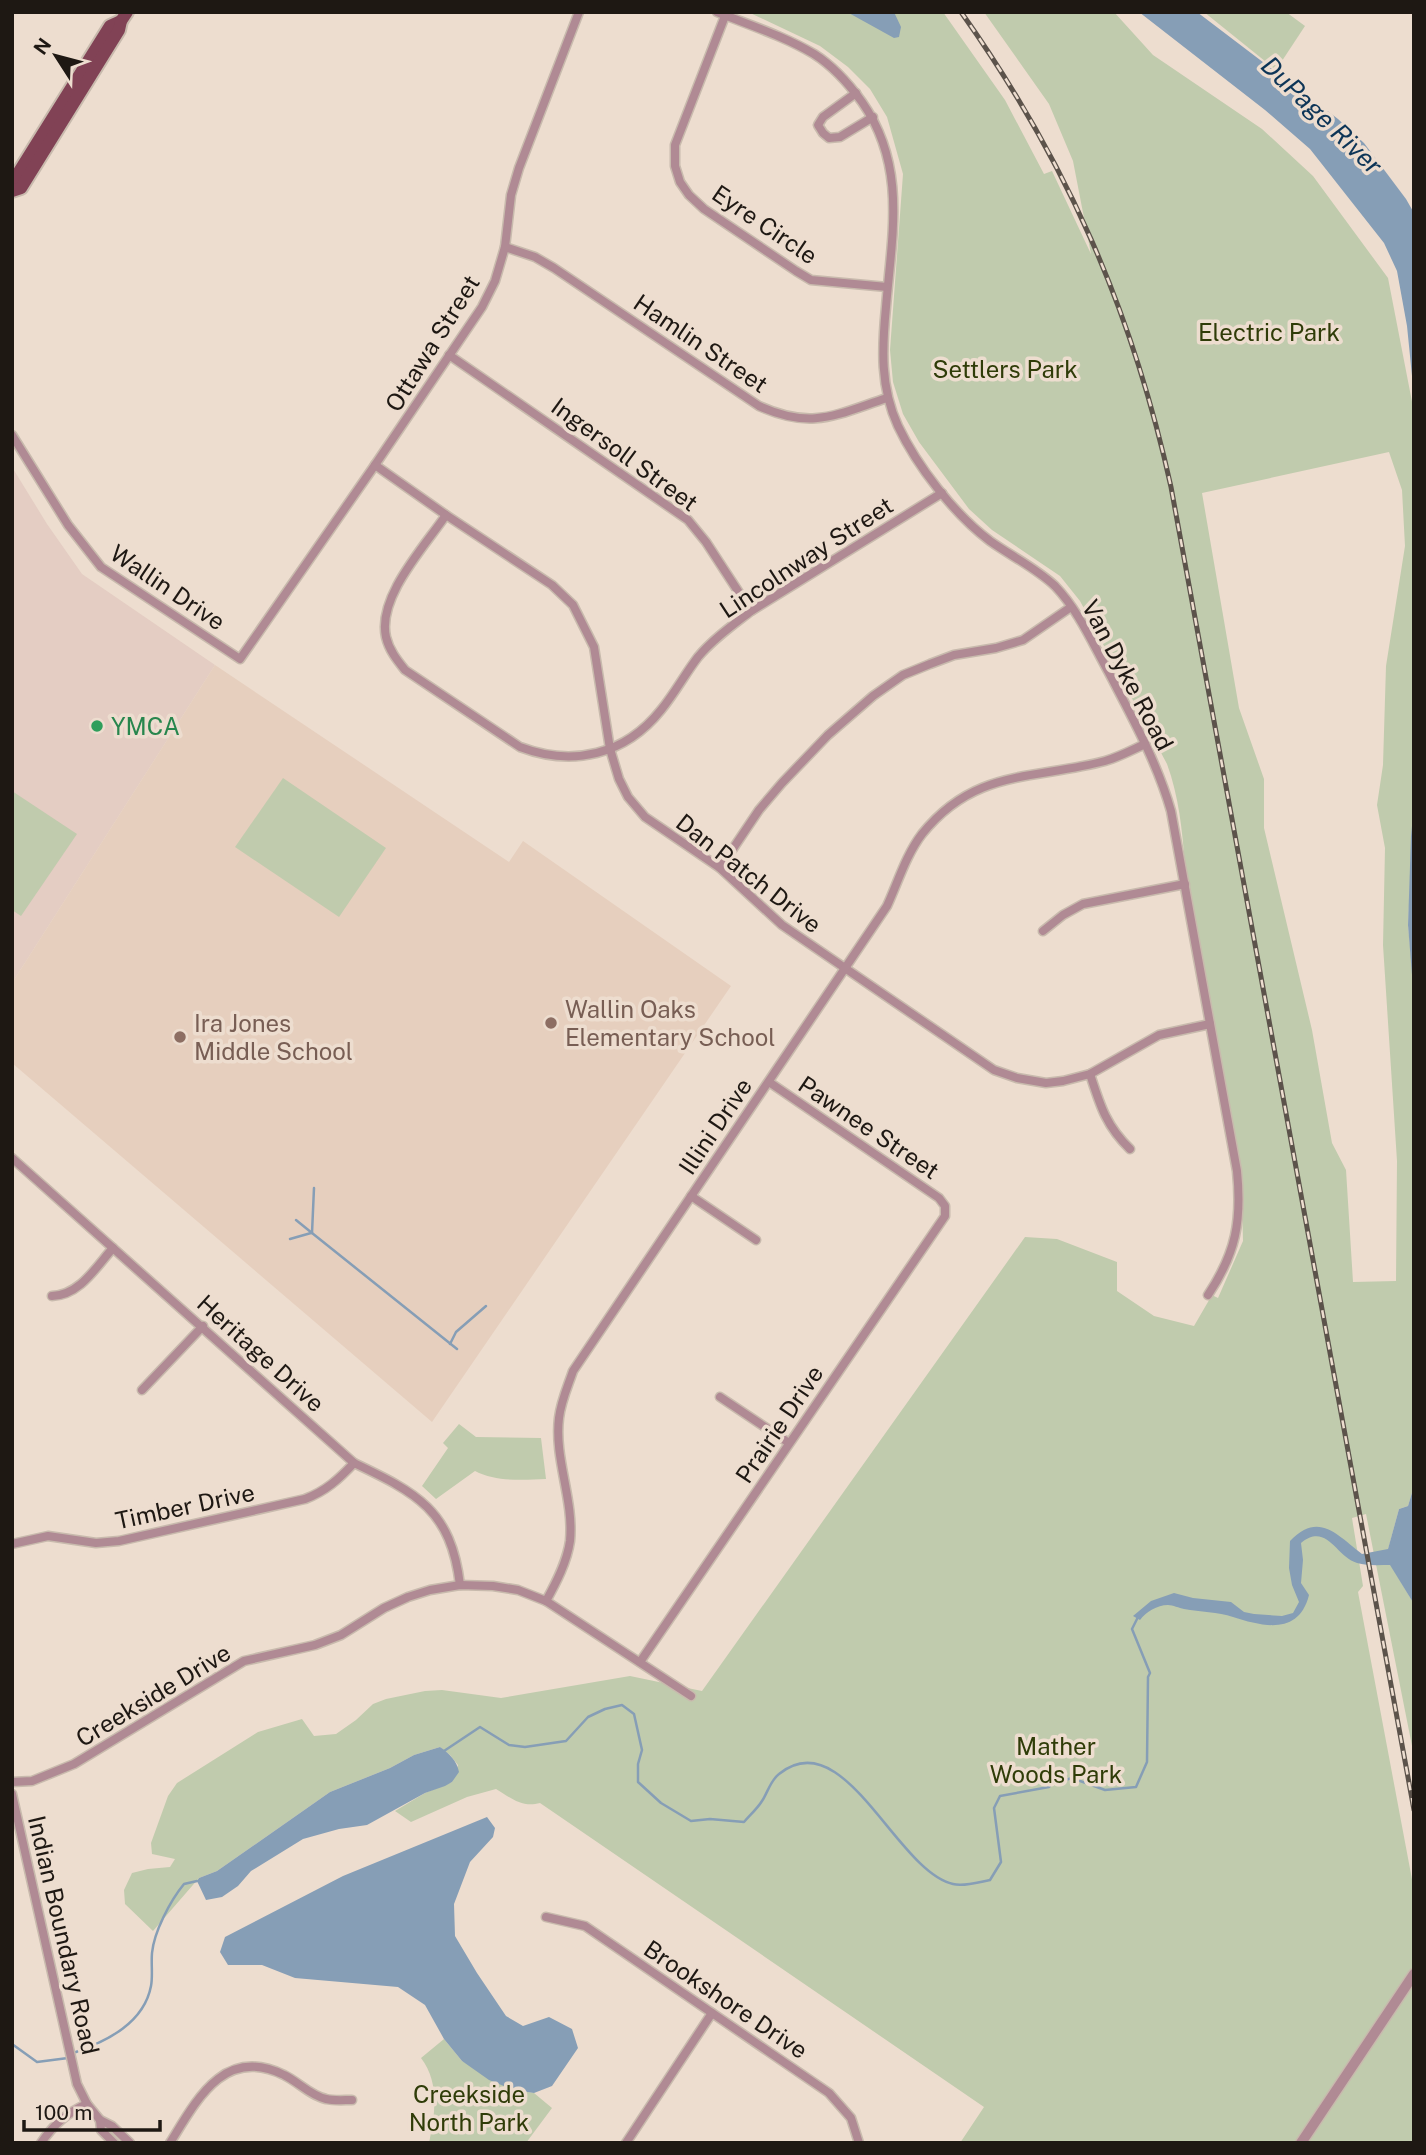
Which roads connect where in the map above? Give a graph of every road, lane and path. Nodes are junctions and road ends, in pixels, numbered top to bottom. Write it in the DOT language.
graph roads {
  1 [pos="579,12"];
  2 [pos="721,14"];
  3 [pos="124,17"];
  4 [pos="856,93"];
  5 [pos="873,117"];
  6 [pos="12,183"];
  7 [pos="12,191"];
  8 [pos="505,247"];
  9 [pos="887,287"];
  10 [pos="449,355"];
  11 [pos="887,398"];
  12 [pos="12,435"];
  13 [pos="376,465"];
  14 [pos="942,493"];
  15 [pos="446,515"];
  16 [pos="1071,607"];
  17 [pos="751,611"];
  18 [pos="240,659"];
  19 [pos="1145,744"];
  20 [pos="610,749"];
  21 [pos="720,868"];
  22 [pos="1185,884"];
  23 [pos="1043,932"];
  24 [pos="845,970"];
  25 [pos="1210,1024"];
  26 [pos="1090,1074"];
  27 [pos="769,1082"];
  28 [pos="1130,1149"];
  29 [pos="12,1158"];
  30 [pos="691,1196"];
  31 [pos="945,1206"];
  32 [pos="756,1240"];
  33 [pos="113,1248"];
  34 [pos="1208,1295"];
  35 [pos="52,1296"];
  36 [pos="203,1326"];
  37 [pos="142,1390"];
  38 [pos="720,1397"];
  39 [pos="789,1443"];
  40 [pos="354,1463"];
  41 [pos="12,1544"];
  42 [pos="460,1585"];
  43 [pos="546,1601"];
  44 [pos="640,1662"];
  45 [pos="691,1696"];
  46 [pos="12,1782"];
  47 [pos="12,1794"];
  48 [pos="546,1917"];
  49 [pos="1414,1974"];
  50 [pos="712,2014"];
  51 [pos="352,2100"];
  52 [pos="87,2104"];
  53 [pos="100,2120"];
  54 [pos="41,2143"];
  55 [pos="114,2143"];
  56 [pos="130,2143"];
  57 [pos="170,2143"];
  58 [pos="626,2143"];
  59 [pos="859,2143"];
  60 [pos="1301,2143"];
  1 -- 8 [label="street, Ottawa Street"];
  2 -- 4 [label="street, Van Dyke Road"];
  2 -- 9 [label="street, Eyre Circle"];
  3 -- 6 [label="main road"];
  3 -- 7 [label="main road"];
  4 -- 5 [label="street, Van Dyke Road"];
  4 -- 5 [label="street"];
  5 -- 9 [label="street, Van Dyke Road"];
  8 -- 10 [label="street, Ottawa Street"];
  8 -- 11 [label="street, Hamlin Street"];
  9 -- 11 [label="street, Van Dyke Road"];
  10 -- 13 [label="street, Ottawa Street"];
  10 -- 17 [label="street, Ingersoll Street"];
  11 -- 14 [label="street, Van Dyke Road"];
  12 -- 18 [label="street, Wallin Drive"];
  13 -- 15 [label="street, Dan Patch Drive"];
  13 -- 18 [label="street, Ottawa Street"];
  14 -- 16 [label="street, Van Dyke Road"];
  14 -- 17 [label="street, Lincolnway Street"];
  15 -- 20 [label="street, Dan Patch Drive"];
  15 -- 20 [label="street, Lincolnway Street"];
  16 -- 19 [label="street, Van Dyke Road"];
  16 -- 21 [label="street"];
  17 -- 20 [label="street, Lincolnway Street"];
  19 -- 22 [label="street, Van Dyke Road"];
  19 -- 24 [label="street, Illini Drive"];
  20 -- 21 [label="street, Dan Patch Drive"];
  21 -- 24 [label="street, Dan Patch Drive"];
  22 -- 23 [label="street"];
  22 -- 25 [label="street, Van Dyke Road"];
  24 -- 26 [label="street, Dan Patch Drive"];
  24 -- 27 [label="street, Illini Drive"];
  25 -- 26 [label="street, Dan Patch Drive"];
  25 -- 34 [label="street, Van Dyke Road"];
  26 -- 28 [label="street"];
  27 -- 30 [label="street, Illini Drive"];
  27 -- 31 [label="street, Pawnee Street"];
  29 -- 33 [label="street, Heritage Drive"];
  30 -- 32 [label="street"];
  30 -- 43 [label="street, Illini Drive"];
  31 -- 39 [label="street, Prairie Drive"];
  33 -- 35 [label="street"];
  33 -- 36 [label="street, Heritage Drive"];
  36 -- 37 [label="street"];
  36 -- 40 [label="street, Heritage Drive"];
  38 -- 39 [label="street"];
  39 -- 44 [label="street, Prairie Drive"];
  40 -- 41 [label="street, Timber Drive"];
  40 -- 42 [label="street, Heritage Drive"];
  42 -- 43 [label="street, Creekside Drive"];
  42 -- 46 [label="street, Creekside Drive"];
  43 -- 44 [label="street, Creekside Drive"];
  44 -- 45 [label="street, Creekside Drive"];
  47 -- 52 [label="street, Indian Boundary Road"];
  48 -- 50 [label="street, Brookshore Drive"];
  49 -- 60 [label="street"];
  50 -- 58 [label="street"];
  50 -- 59 [label="street, Brookshore Drive"];
  51 -- 57 [label="street"];
  52 -- 53 [label="street, Indian Boundary Road"];
  52 -- 54 [label="street"];
  53 -- 55 [label="street, Indian Boundary Road"];
  53 -- 56 [label="street, Indian Boundary Road"];
}
